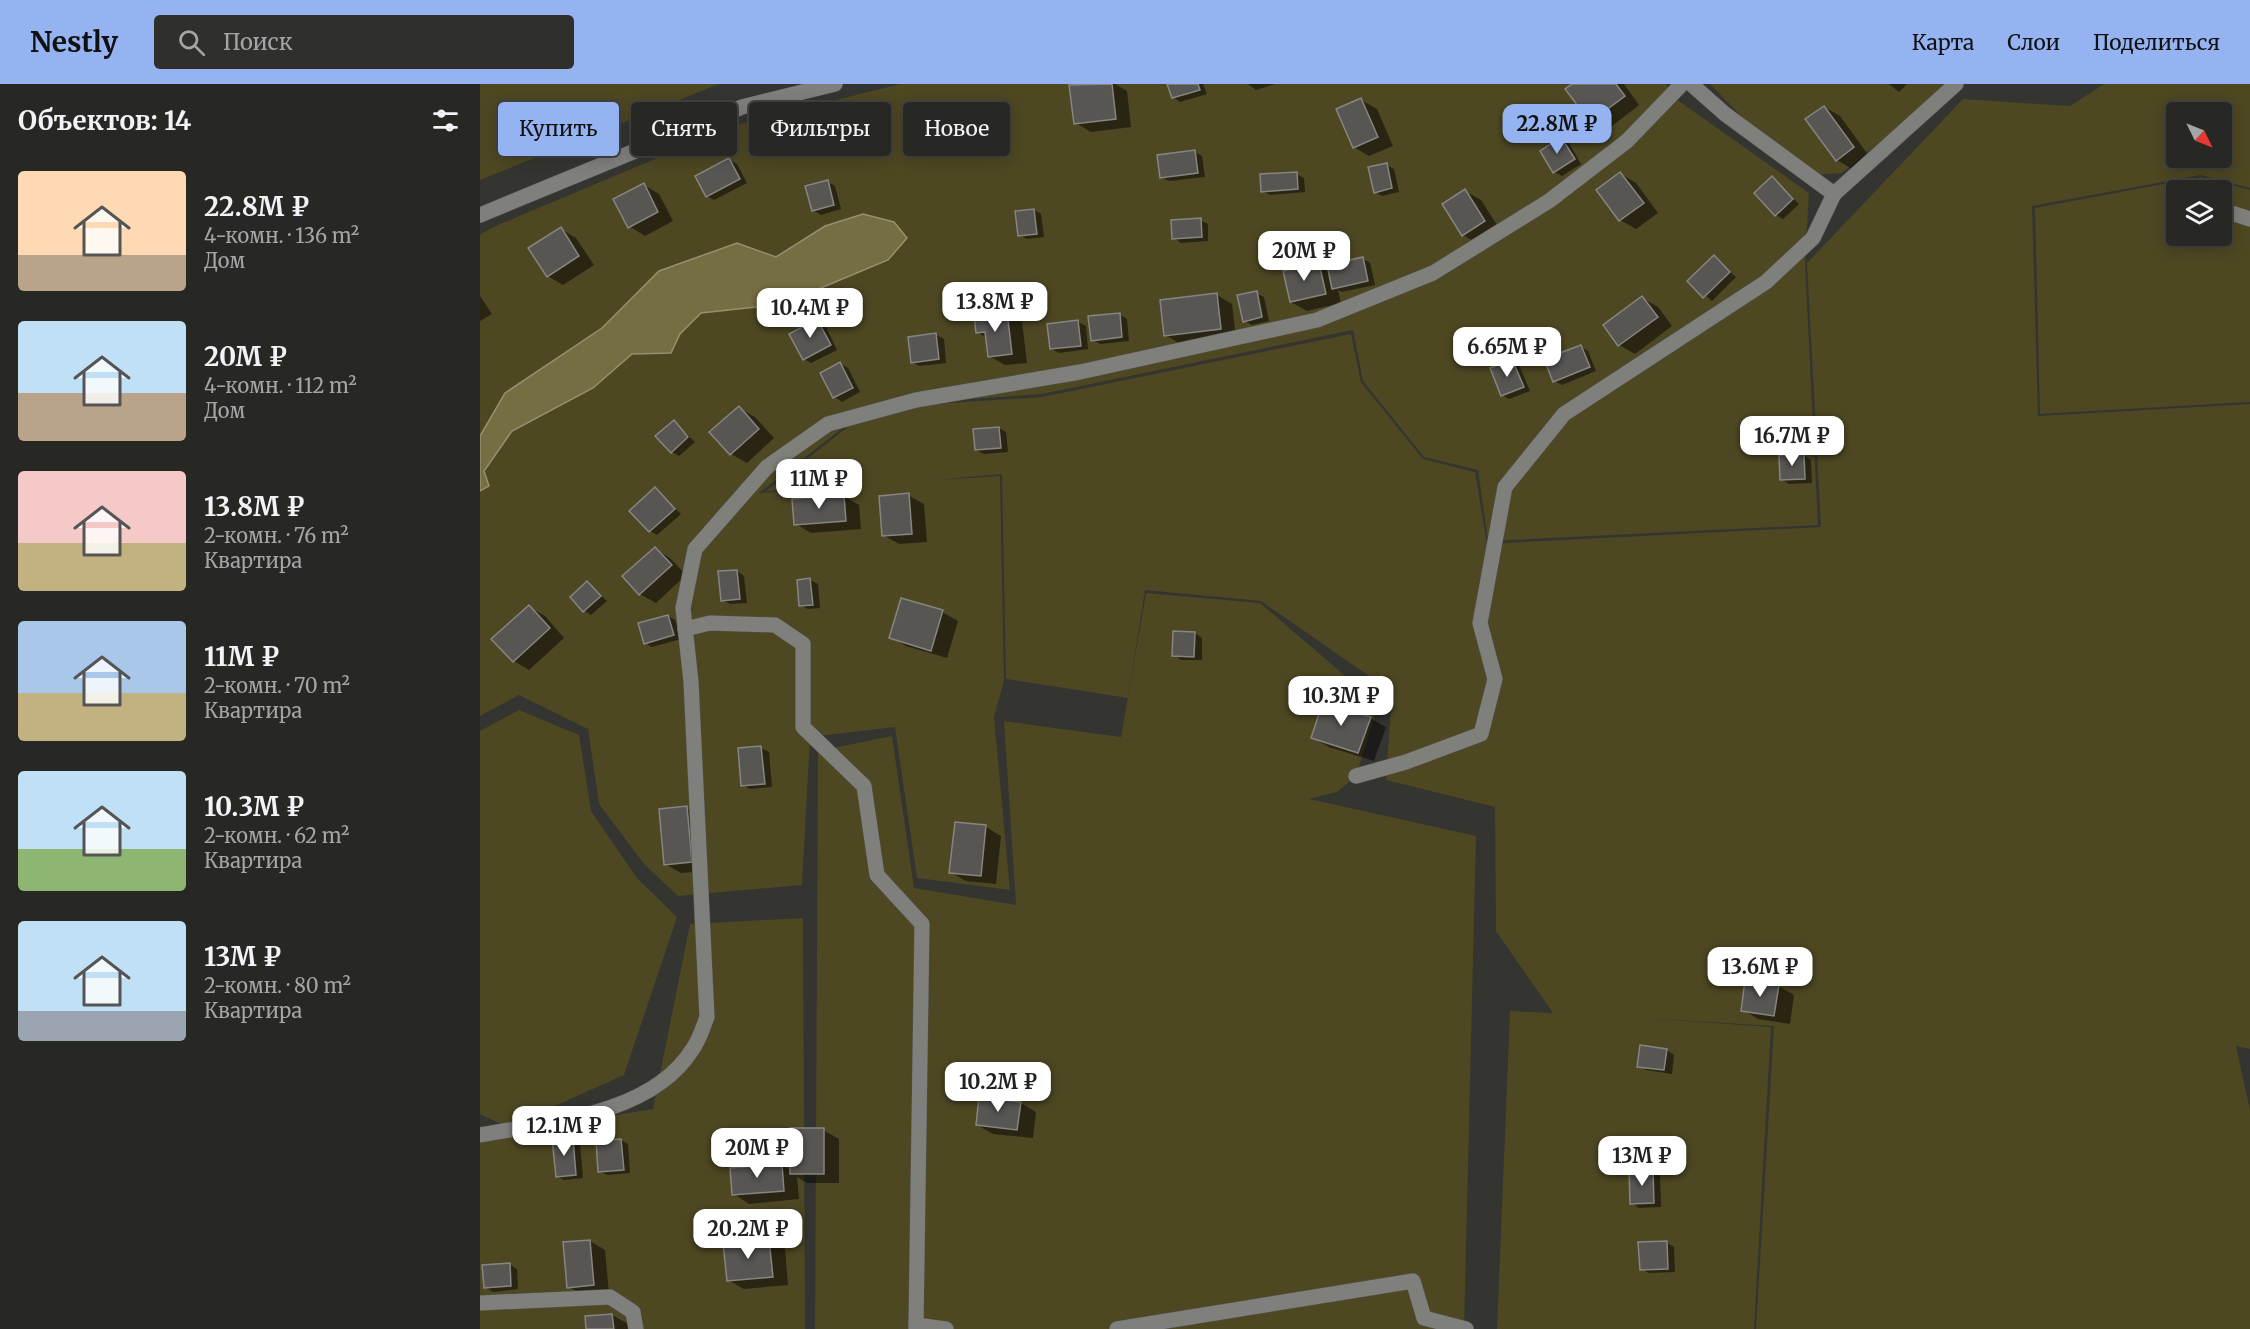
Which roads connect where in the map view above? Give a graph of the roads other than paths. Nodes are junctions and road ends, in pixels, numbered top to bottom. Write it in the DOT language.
graph roads {
  1 [pos="835,84"];
  2 [pos="1682,84"];
  3 [pos="1691,84"];
  4 [pos="1956,84"];
  5 [pos="1834,194"];
  6 [pos="2232,213"];
  7 [pos="480,215"];
  8 [pos="2250,219"];
  9 [pos="685,629"];
  10 [pos="1356,776"];
  11 [pos="480,1135"];
  12 [pos="480,1303"];
  13 [pos="916,1327"];
  14 [pos="636,1329"];
  15 [pos="946,1329"];
  16 [pos="1118,1329"];
  17 [pos="1466,1329"];
  1 -- 7 [label="street"];
  2 -- 9 [label="street"];
  3 -- 5 [label="street"];
  4 -- 5 [label="street"];
  5 -- 10 [label="street"];
  6 -- 8 [label="street"];
  9 -- 11 [label="street"];
  9 -- 13 [label="street"];
  12 -- 14 [label="street"];
  13 -- 15 [label="street"];
  16 -- 17 [label="street"];
}
